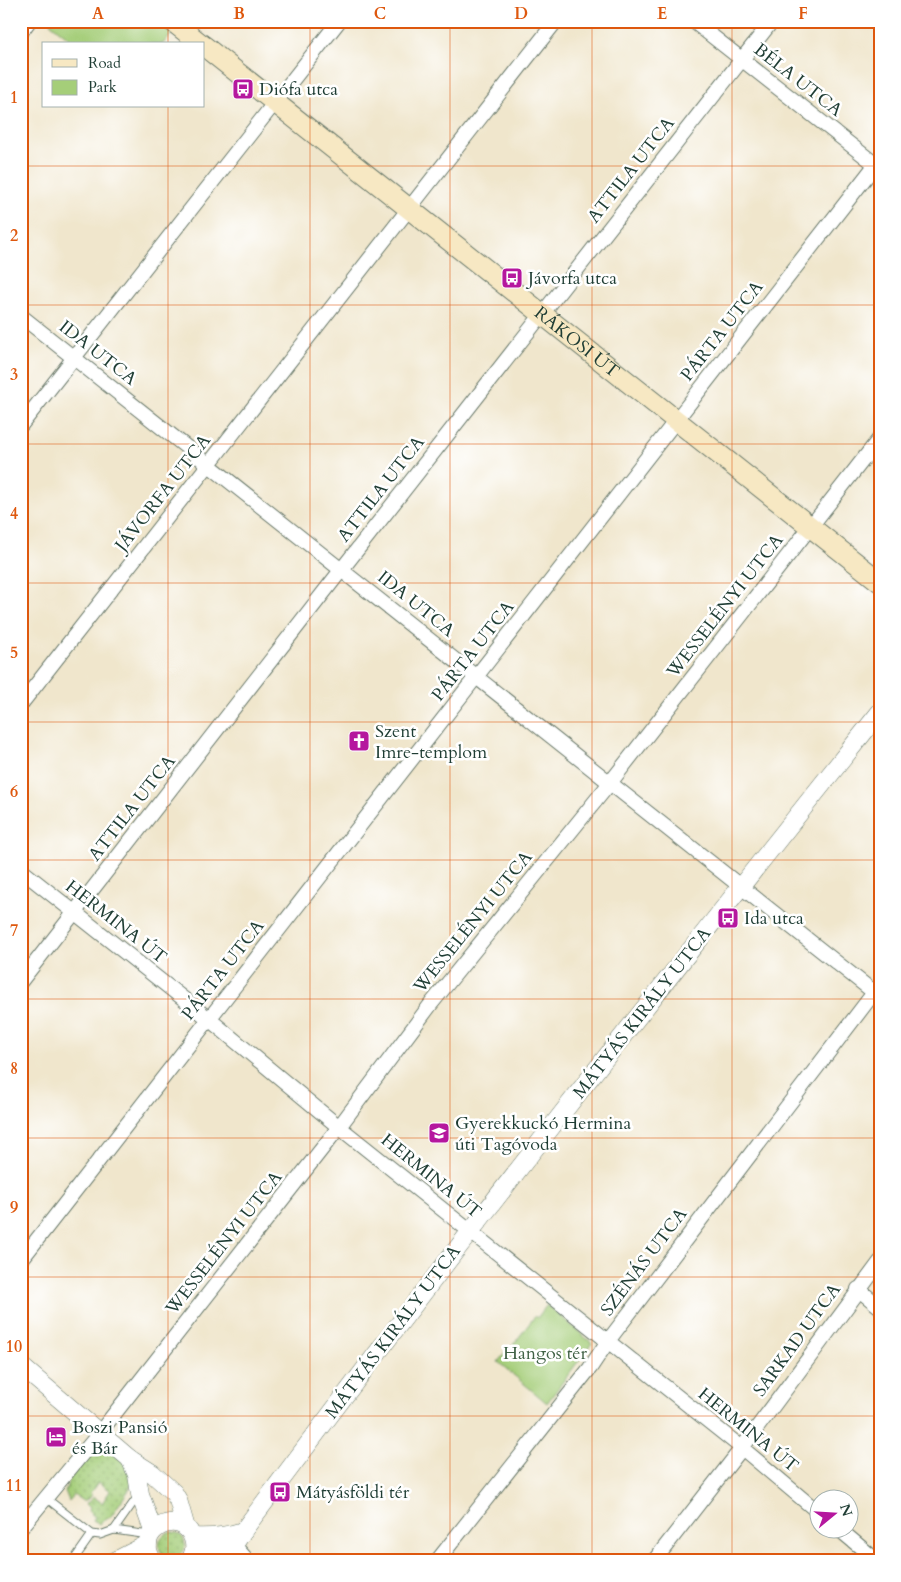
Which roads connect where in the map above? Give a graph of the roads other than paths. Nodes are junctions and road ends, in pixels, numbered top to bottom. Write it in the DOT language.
graph roads {
  1 [pos="29,21"];
  2 [pos="172,21"];
  3 [pos="339,21"];
  4 [pos="556,21"];
  5 [pos="693,21"];
  6 [pos="772,21"];
  7 [pos="21,32"];
  8 [pos="198,42"];
  9 [pos="205,47"];
  10 [pos="742,60"];
  11 [pos="276,103"];
  12 [pos="878,164"];
  13 [pos="410,210"];
  14 [pos="542,314"];
  15 [pos="21,316"];
  16 [pos="74,358"];
  17 [pos="675,421"];
  18 [pos="21,425"];
  19 [pos="880,438"];
  20 [pos="208,464"];
  21 [pos="810,527"];
  22 [pos="342,569"];
  23 [pos="880,582"];
  24 [pos="476,677"];
  25 [pos="21,704"];
  26 [pos="880,712"];
  27 [pos="610,783"];
  28 [pos="21,870"];
  29 [pos="741,886"];
  30 [pos="74,912"];
  31 [pos="21,980"];
  32 [pos="878,992"];
  33 [pos="209,1019"];
  34 [pos="339,1127"];
  35 [pos="470,1231"];
  36 [pos="21,1260"];
  37 [pos="880,1262"];
  38 [pos="858,1289"];
  39 [pos="880,1307"];
  40 [pos="608,1341"];
  41 [pos="21,1366"];
  42 [pos="99,1433"];
  43 [pos="742,1448"];
  44 [pos="130,1459"];
  45 [pos="140,1494"];
  46 [pos="46,1498"];
  47 [pos="808,1504"];
  48 [pos="21,1528"];
  49 [pos="114,1530"];
  50 [pos="92,1534"];
  51 [pos="150,1537"];
  52 [pos="239,1538"];
  53 [pos="851,1540"];
  54 [pos="191,1550"];
  55 [pos="871,1559"];
  56 [pos="73,1561"];
  57 [pos="115,1561"];
  58 [pos="153,1561"];
  59 [pos="248,1561"];
  60 [pos="437,1561"];
  61 [pos="654,1561"];
  1 -- 7 [label="street"];
  2 -- 8 [label="main road"];
  3 -- 11 [label="street"];
  4 -- 13 [label="street, JÁVORFA UTCA"];
  5 -- 10 [label="street, BÉLA UTCA"];
  6 -- 10 [label="street, ATTILA UTCA"];
  9 -- 11 [label="main road, RÁKOSI ÚT"];
  10 -- 12 [label="street, BÉLA UTCA"];
  10 -- 14 [label="street, ATTILA UTCA"];
  11 -- 13 [label="main road, RÁKOSI ÚT"];
  11 -- 16 [label="street"];
  12 -- 17 [label="street, PÁRTA UTCA"];
  13 -- 14 [label="main road, RÁKOSI ÚT"];
  13 -- 20 [label="street, JÁVORFA UTCA"];
  14 -- 17 [label="main road, RÁKOSI ÚT"];
  14 -- 22 [label="street, ATTILA UTCA"];
  15 -- 16 [label="street, IDA UTCA"];
  16 -- 18 [label="street"];
  16 -- 20 [label="street, IDA UTCA"];
  17 -- 21 [label="main road, RÁKOSI ÚT"];
  17 -- 24 [label="street, PÁRTA UTCA"];
  19 -- 21 [label="street, WESSELÉNYI UTCA"];
  20 -- 22 [label="street, IDA UTCA"];
  20 -- 25 [label="street, JÁVORFA UTCA"];
  21 -- 23 [label="main road, RÁKOSI ÚT"];
  21 -- 27 [label="street, WESSELÉNYI UTCA"];
  22 -- 24 [label="street, IDA UTCA"];
  22 -- 30 [label="street, ATTILA UTCA"];
  24 -- 27 [label="street, IDA UTCA"];
  24 -- 33 [label="street, PÁRTA UTCA"];
  26 -- 29 [label="street, MÁTYÁS KIRÁLY UTCA"];
  27 -- 29 [label="street, IDA UTCA"];
  27 -- 34 [label="street, WESSELÉNYI UTCA"];
  28 -- 30 [label="street, HERMINA ÚT"];
  29 -- 32 [label="street, IDA UTCA"];
  29 -- 35 [label="street, MÁTYÁS KIRÁLY UTCA"];
  30 -- 31 [label="street, ATTILA UTCA"];
  30 -- 33 [label="street, HERMINA ÚT"];
  32 -- 40 [label="street, SZÉNÁS UTCA"];
  33 -- 34 [label="street, HERMINA ÚT"];
  33 -- 36 [label="street, PÁRTA UTCA"];
  34 -- 35 [label="street, HERMINA ÚT"];
  34 -- 42 [label="street, WESSELÉNYI UTCA"];
  35 -- 40 [label="street, HERMINA ÚT"];
  35 -- 52 [label="street, MÁTYÁS KIRÁLY UTCA"];
  37 -- 38 [label="street, SARKAD UTCA"];
  38 -- 39 [label="street"];
  38 -- 43 [label="street, SARKAD UTCA"];
  40 -- 43 [label="street, HERMINA ÚT"];
  40 -- 60 [label="street, SZÉNÁS UTCA"];
  41 -- 42 [label="street"];
  42 -- 44 [label="street"];
  42 -- 46 [label="street, WESSELÉNYI UTCA"];
  43 -- 47 [label="street, HERMINA ÚT"];
  43 -- 61 [label="street, SARKAD UTCA"];
  44 -- 45 [label="street"];
  44 -- 54 [label="street"];
  45 -- 49 [label="lane"];
  45 -- 51 [label="street"];
  46 -- 48 [label="street, WESSELÉNYI UTCA"];
  46 -- 50 [label="lane"];
  49 -- 50 [label="lane"];
  49 -- 51 [label="lane"];
  50 -- 56 [label="lane"];
  51 -- 54 [label="street"];
  51 -- 57 [label="street"];
  51 -- 58 [label="street"];
  52 -- 54 [label="street"];
  52 -- 59 [label="street"];
  53 -- 55 [label="street"];
}
